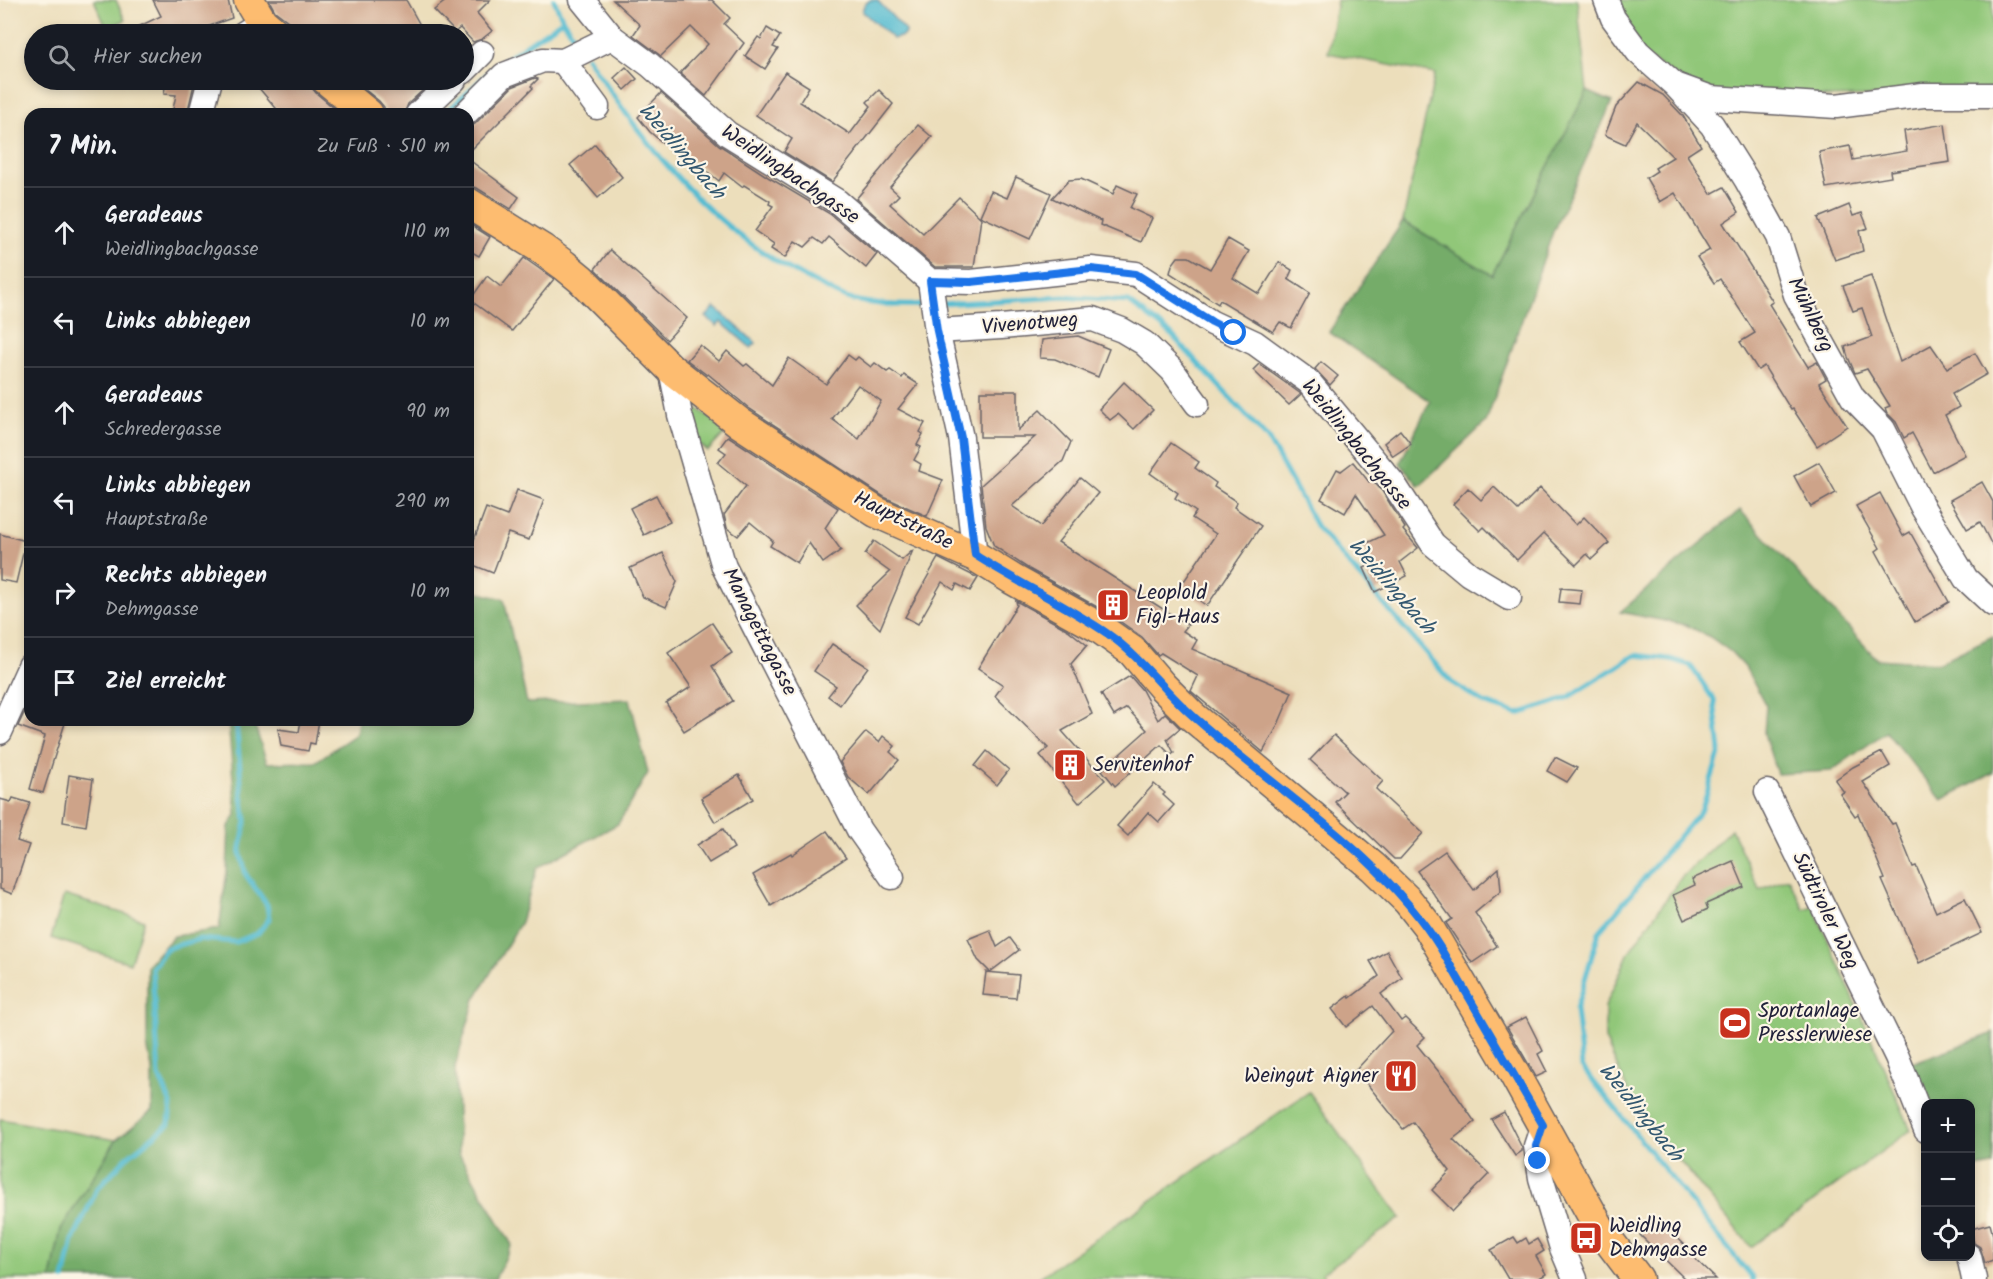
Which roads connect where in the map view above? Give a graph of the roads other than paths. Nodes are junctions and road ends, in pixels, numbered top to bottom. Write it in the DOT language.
graph roads {
  1 [pos="582,0"];
  2 [pos="1606,0"];
  3 [pos="586,50"];
  4 [pos="482,53"];
  5 [pos="474,61"];
  6 [pos="1675,85"];
  7 [pos="207,90"];
  8 [pos="339,90"];
  9 [pos="443,90"];
  10 [pos="1993,95"];
  11 [pos="597,107"];
  12 [pos="203,108"];
  13 [pos="361,108"];
  14 [pos="424,108"];
  15 [pos="471,108"];
  16 [pos="474,207"];
  17 [pos="931,289"];
  18 [pos="936,326"];
  19 [pos="671,369"];
  20 [pos="1197,404"];
  21 [pos="975,555"];
  22 [pos="1509,598"];
  23 [pos="1993,604"];
  24 [pos="24,679"];
  25 [pos="0,732"];
  26 [pos="1767,792"];
  27 [pos="892,877"];
  28 [pos="1921,1117"];
  29 [pos="1543,1125"];
  30 [pos="1970,1261"];
  31 [pos="1575,1279"];
  32 [pos="1638,1279"];
  33 [pos="1974,1279"];
  1 -- 3 [label="street, Weidlingbachgasse"];
  2 -- 6 [label="street, Mühlberg"];
  3 -- 11 [label="street"];
  3 -- 15 [label="street"];
  3 -- 17 [label="street, Weidlingbachgasse"];
  4 -- 5 [label="street"];
  6 -- 10 [label="street"];
  6 -- 23 [label="street, Mühlberg"];
  7 -- 12 [label="street"];
  8 -- 13 [label="main road"];
  9 -- 14 [label="street"];
  16 -- 19 [label="main road, Hauptstraße"];
  17 -- 18 [label="street"];
  17 -- 22 [label="street, Weidlingbachgasse"];
  18 -- 20 [label="street, Vivenotweg"];
  18 -- 21 [label="street"];
  19 -- 21 [label="main road, Hauptstraße"];
  19 -- 27 [label="street, Managettagasse"];
  21 -- 29 [label="main road, Hauptstraße"];
  24 -- 25 [label="street"];
  26 -- 28 [label="street, Südtiroler Weg"];
  29 -- 31 [label="street"];
  29 -- 32 [label="main road, Hauptstraße"];
  30 -- 33 [label="street"];
}
